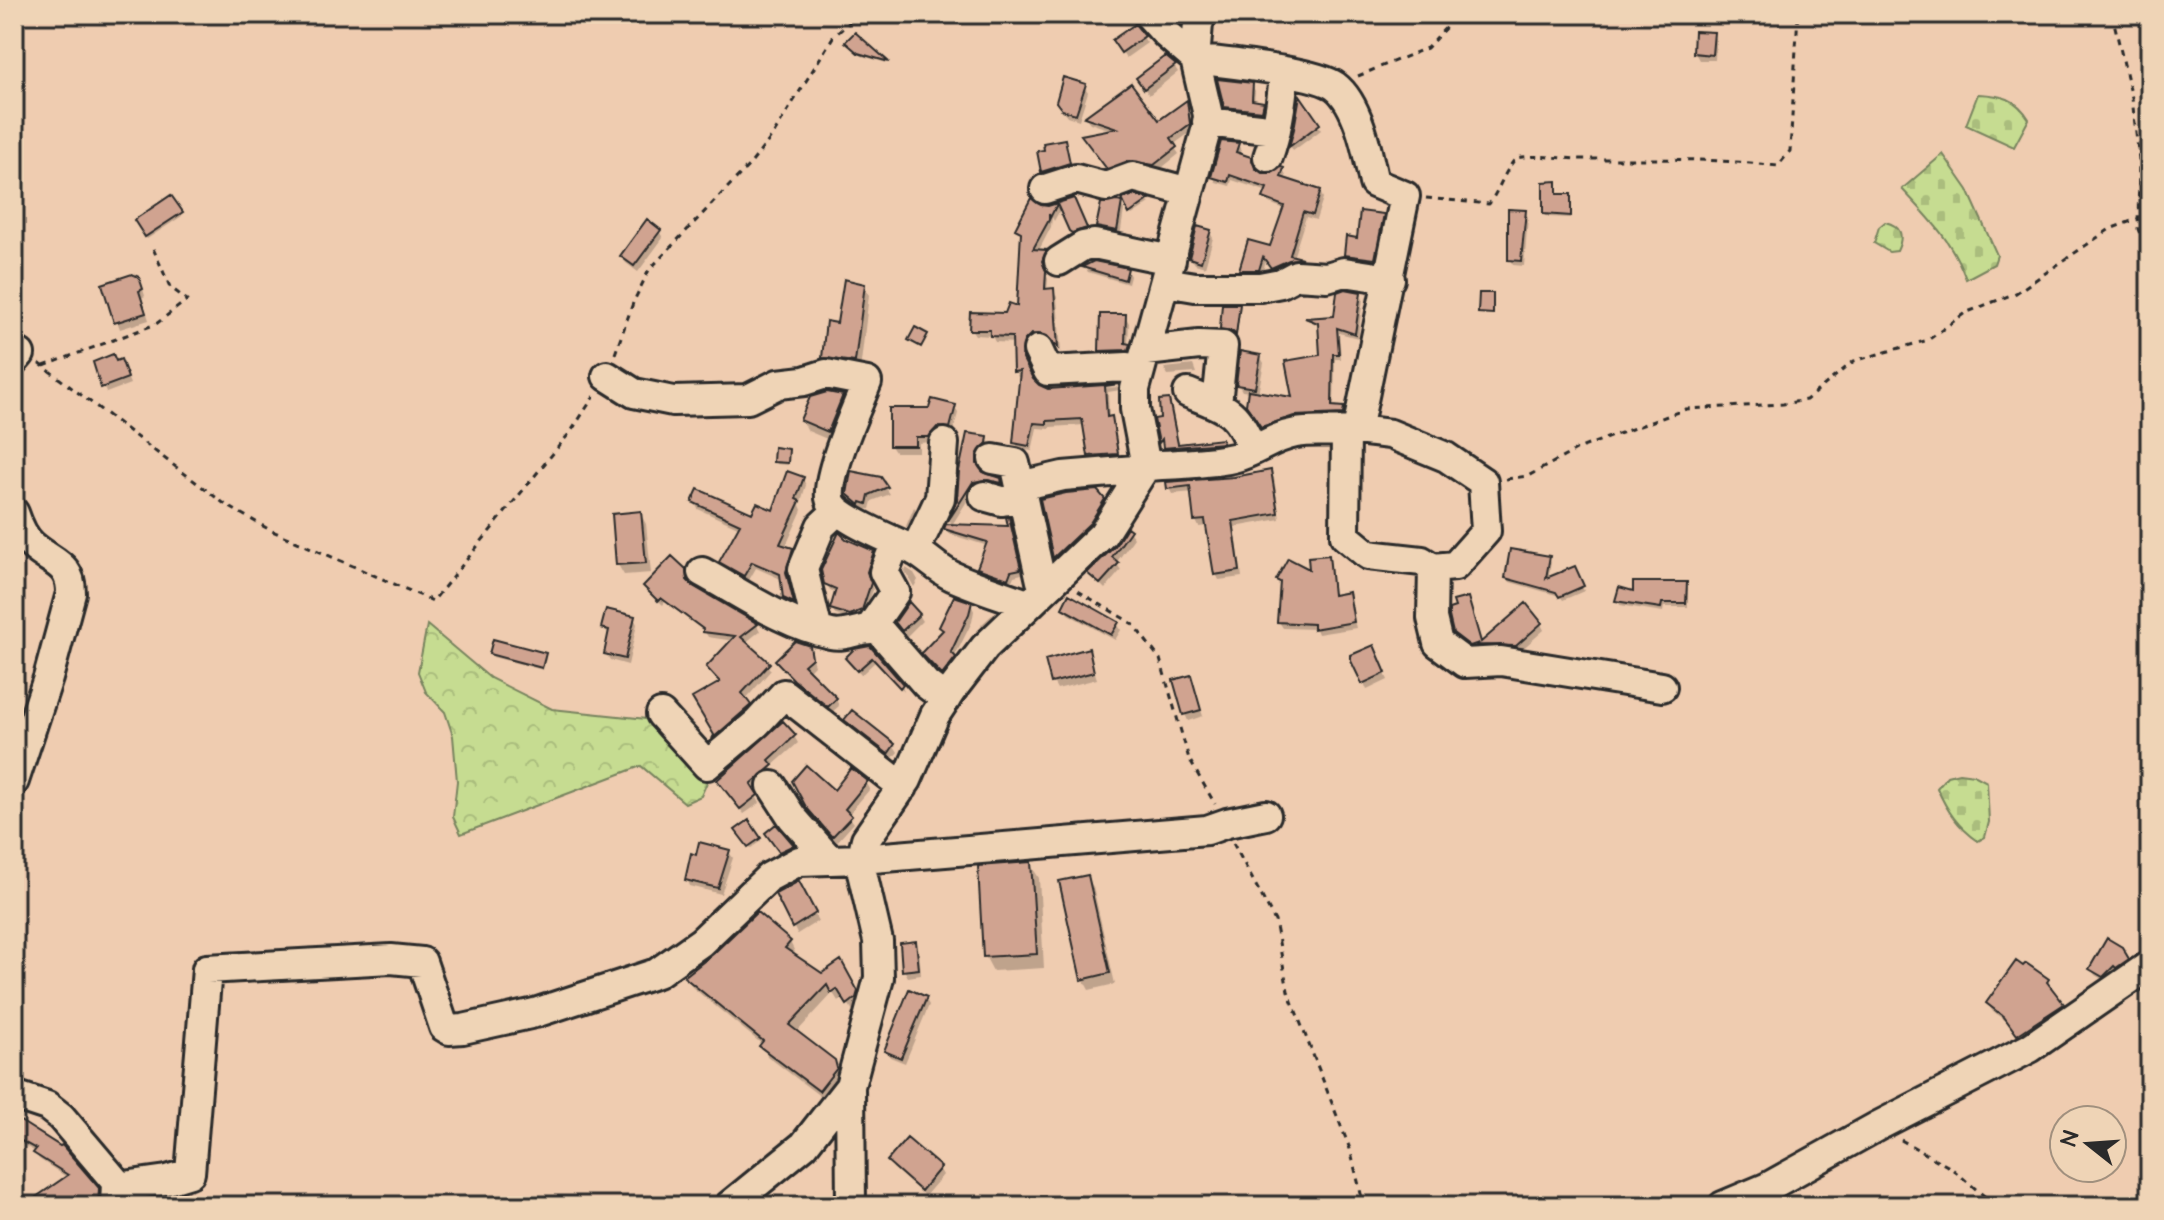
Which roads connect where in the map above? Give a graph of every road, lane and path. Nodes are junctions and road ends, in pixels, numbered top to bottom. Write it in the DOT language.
graph roads {
  1 [pos="859,14"];
  2 [pos="1148,14"];
  3 [pos="1202,14"];
  4 [pos="1458,14"];
  5 [pos="1798,14"];
  6 [pos="2112,14"];
  7 [pos="1195,59"];
  8 [pos="1284,72"];
  9 [pos="1337,87"];
  10 [pos="1207,122"];
  11 [pos="1045,189"];
  12 [pos="1189,192"];
  13 [pos="1405,196"];
  14 [pos="2137,219"];
  15 [pos="152,246"];
  16 [pos="2150,258"];
  17 [pos="1059,261"];
  18 [pos="1168,271"];
  19 [pos="1390,279"];
  20 [pos="1038,350"];
  21 [pos="23,358"];
  22 [pos="1142,360"];
  23 [pos="607,376"];
  24 [pos="1188,393"];
  25 [pos="1217,404"];
  26 [pos="1352,431"];
  27 [pos="944,443"];
  28 [pos="1252,449"];
  29 [pos="993,459"];
  30 [pos="1144,470"];
  31 [pos="1483,482"];
  32 [pos="1021,492"];
  33 [pos="984,496"];
  34 [pos="837,511"];
  35 [pos="14,513"];
  36 [pos="906,547"];
  37 [pos="1433,568"];
  38 [pos="702,572"];
  39 [pos="1046,589"];
  40 [pos="870,628"];
  41 [pos="818,631"];
  42 [pos="1662,687"];
  43 [pos="946,699"];
  44 [pos="661,714"];
  45 [pos="14,781"];
  46 [pos="772,786"];
  47 [pos="903,787"];
  48 [pos="1266,815"];
  49 [pos="1227,823"];
  50 [pos="829,859"];
  51 [pos="861,859"];
  52 [pos="2150,965"];
  53 [pos="850,1086"];
  54 [pos="14,1095"];
  55 [pos="1878,1126"];
  56 [pos="116,1197"];
  57 [pos="729,1206"];
  58 [pos="851,1206"];
  59 [pos="1364,1206"];
  60 [pos="1723,1206"];
  61 [pos="1996,1206"];
  1 -- 23 [label="path"];
  2 -- 7 [label="street"];
  3 -- 7 [label="street"];
  4 -- 9 [label="path"];
  5 -- 13 [label="path"];
  6 -- 14 [label="path"];
  7 -- 8 [label="street"];
  7 -- 10 [label="street"];
  8 -- 9 [label="street"];
  8 -- 10 [label="street"];
  9 -- 13 [label="street"];
  10 -- 12 [label="street"];
  11 -- 12 [label="street"];
  12 -- 18 [label="street"];
  13 -- 19 [label="street"];
  14 -- 16 [label="path"];
  14 -- 31 [label="path"];
  15 -- 21 [label="path"];
  17 -- 18 [label="street"];
  18 -- 19 [label="street"];
  18 -- 22 [label="street"];
  19 -- 26 [label="street"];
  20 -- 22 [label="street"];
  21 -- 23 [label="path"];
  22 -- 25 [label="street"];
  22 -- 30 [label="street"];
  23 -- 34 [label="street"];
  24 -- 25 [label="street"];
  25 -- 28 [label="street"];
  26 -- 28 [label="street"];
  26 -- 31 [label="street"];
  26 -- 37 [label="street"];
  27 -- 36 [label="street"];
  28 -- 30 [label="street"];
  29 -- 32 [label="street"];
  30 -- 32 [label="street"];
  30 -- 39 [label="street"];
  31 -- 37 [label="street"];
  32 -- 33 [label="street"];
  32 -- 39 [label="street"];
  34 -- 36 [label="street"];
  34 -- 41 [label="street"];
  35 -- 45 [label="street"];
  36 -- 39 [label="street"];
  36 -- 40 [label="street"];
  37 -- 42 [label="street"];
  38 -- 41 [label="street"];
  39 -- 43 [label="street"];
  39 -- 49 [label="path"];
  40 -- 41 [label="street"];
  40 -- 43 [label="street"];
  43 -- 47 [label="street"];
  44 -- 47 [label="street"];
  46 -- 50 [label="street"];
  47 -- 51 [label="street"];
  48 -- 49 [label="street"];
  49 -- 51 [label="street"];
  49 -- 59 [label="path"];
  50 -- 51 [label="street"];
  50 -- 56 [label="street"];
  51 -- 53 [label="street"];
  52 -- 55 [label="street"];
  53 -- 57 [label="street"];
  53 -- 58 [label="street"];
  54 -- 56 [label="street"];
  55 -- 60 [label="street"];
  55 -- 61 [label="path"];
}
